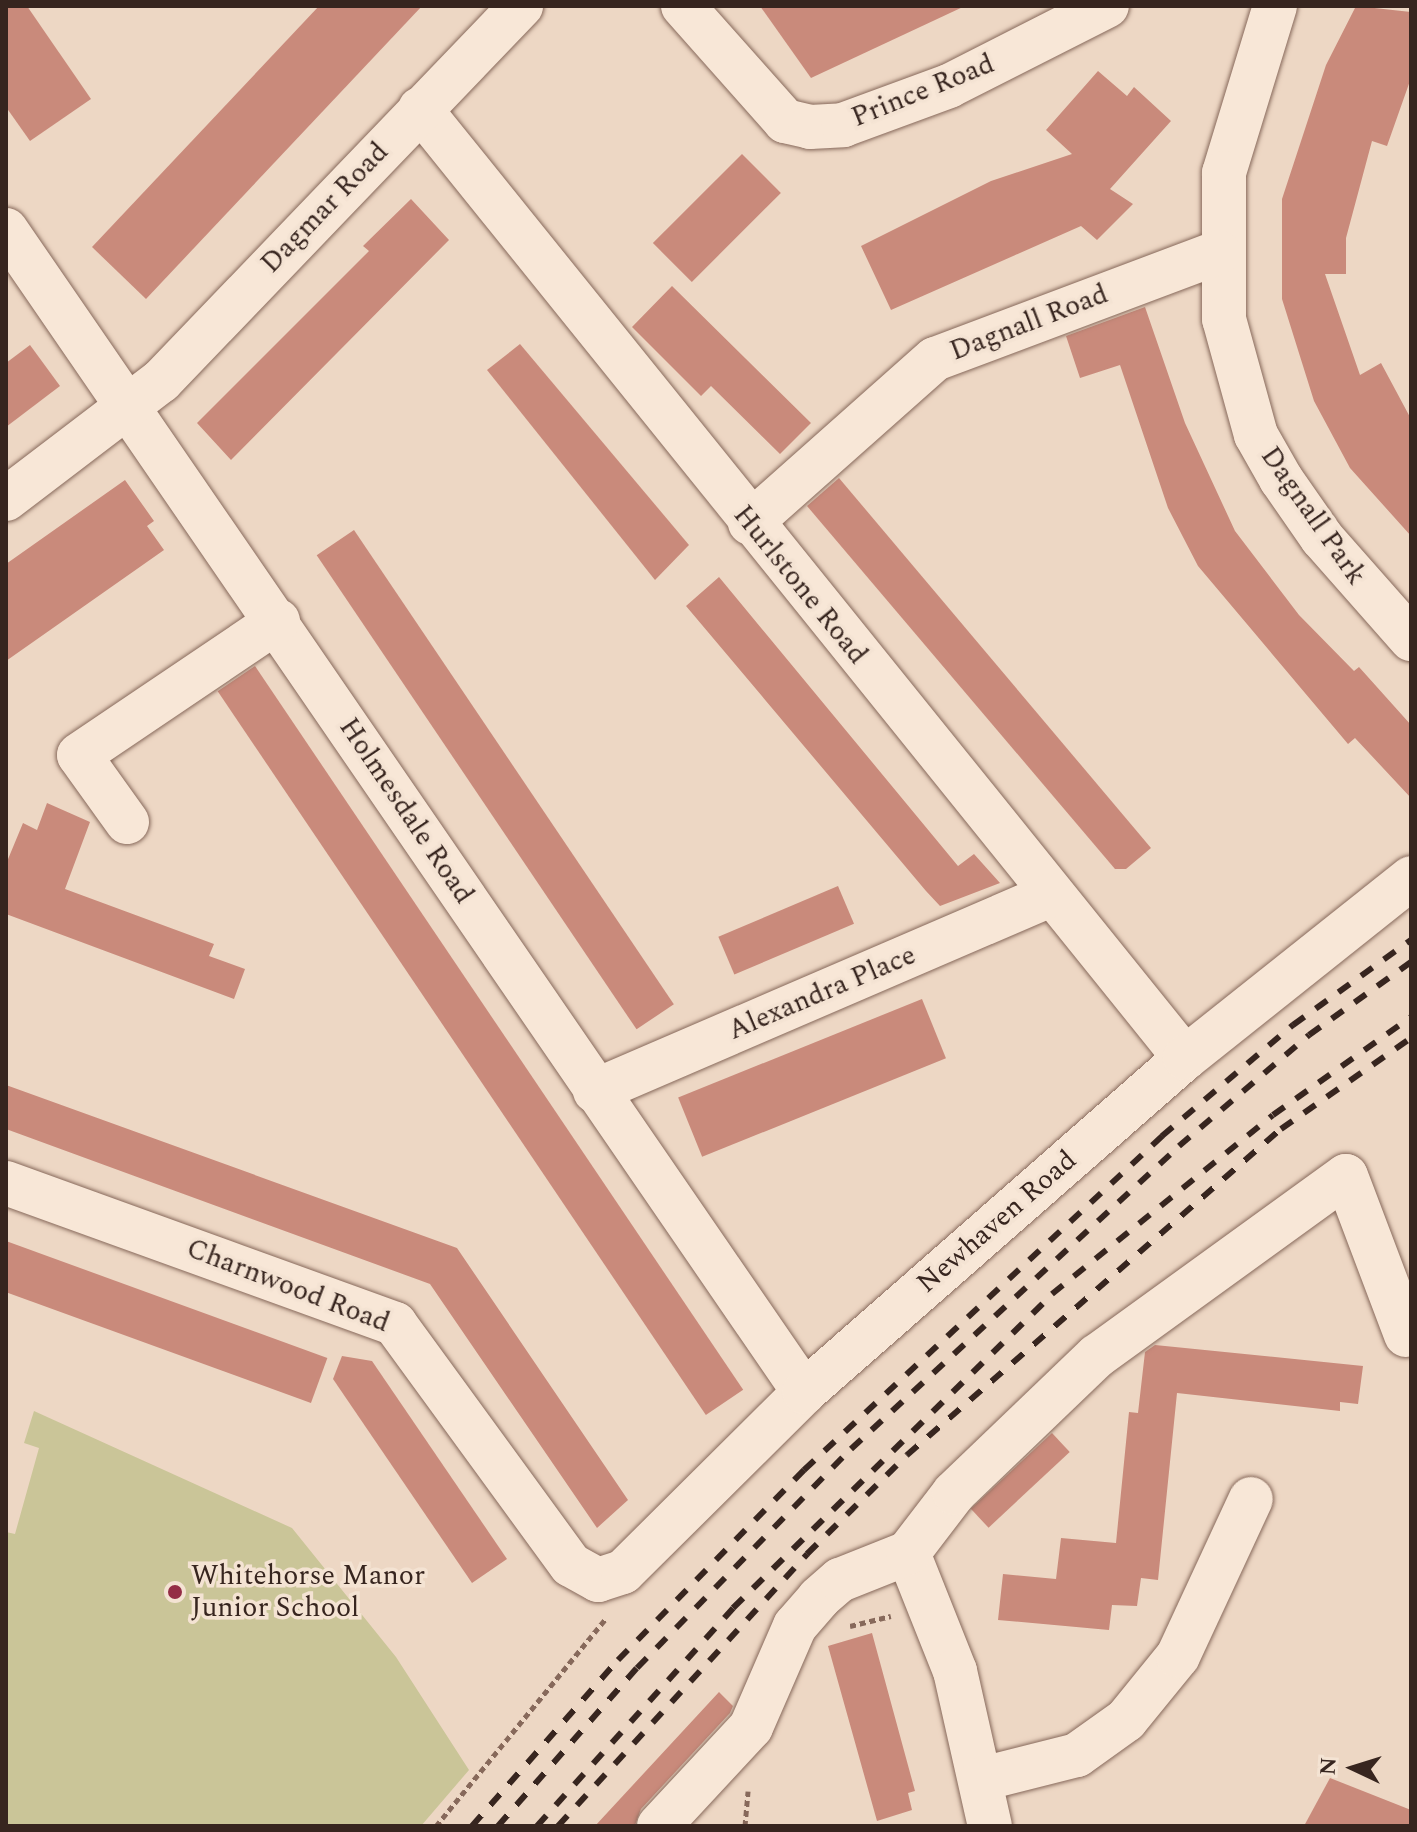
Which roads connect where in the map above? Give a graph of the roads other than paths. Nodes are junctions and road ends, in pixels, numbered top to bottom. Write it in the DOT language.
graph roads {
  1 [pos="521,6"];
  2 [pos="683,6"];
  3 [pos="1107,6"];
  4 [pos="1275,6"];
  5 [pos="420,109"];
  6 [pos="6,230"];
  7 [pos="1219,252"];
  8 [pos="130,410"];
  9 [pos="6,499"];
  10 [pos="750,523"];
  11 [pos="278,621"];
  12 [pos="1411,639"];
  13 [pos="127,822"];
  14 [pos="1411,878"];
  15 [pos="1050,895"];
  16 [pos="1185,1058"];
  17 [pos="595,1091"];
  18 [pos="6,1183"];
  19 [pos="1406,1335"];
  20 [pos="804,1392"];
  21 [pos="1251,1499"];
  22 [pos="908,1553"];
  23 [pos="610,1576"];
  24 [pos="982,1779"];
  25 [pos="659,1826"];
  26 [pos="990,1826"];
  1 -- 5 [label="street, Dagmar Road"];
  2 -- 3 [label="street, Prince Road"];
  4 -- 7 [label="street, Dagnall Park"];
  5 -- 8 [label="street, Dagmar Road"];
  5 -- 10 [label="street, Hurlstone Road"];
  6 -- 8 [label="street, Holmesdale Road"];
  7 -- 10 [label="street, Dagnall Road"];
  7 -- 12 [label="street, Dagnall Park"];
  8 -- 9 [label="street, Dagmar Road"];
  8 -- 11 [label="street, Holmesdale Road"];
  10 -- 15 [label="street, Hurlstone Road"];
  11 -- 13 [label="street"];
  11 -- 17 [label="street, Holmesdale Road"];
  14 -- 16 [label="street, Newhaven Road"];
  15 -- 16 [label="street, Hurlstone Road"];
  15 -- 17 [label="street, Alexandra Place"];
  16 -- 20 [label="street, Newhaven Road"];
  17 -- 20 [label="street, Holmesdale Road"];
  18 -- 23 [label="street, Charnwood Road"];
  19 -- 22 [label="street"];
  20 -- 23 [label="street, Newhaven Road"];
  21 -- 24 [label="street"];
  22 -- 24 [label="street"];
  22 -- 25 [label="street"];
  24 -- 26 [label="street"];
}
